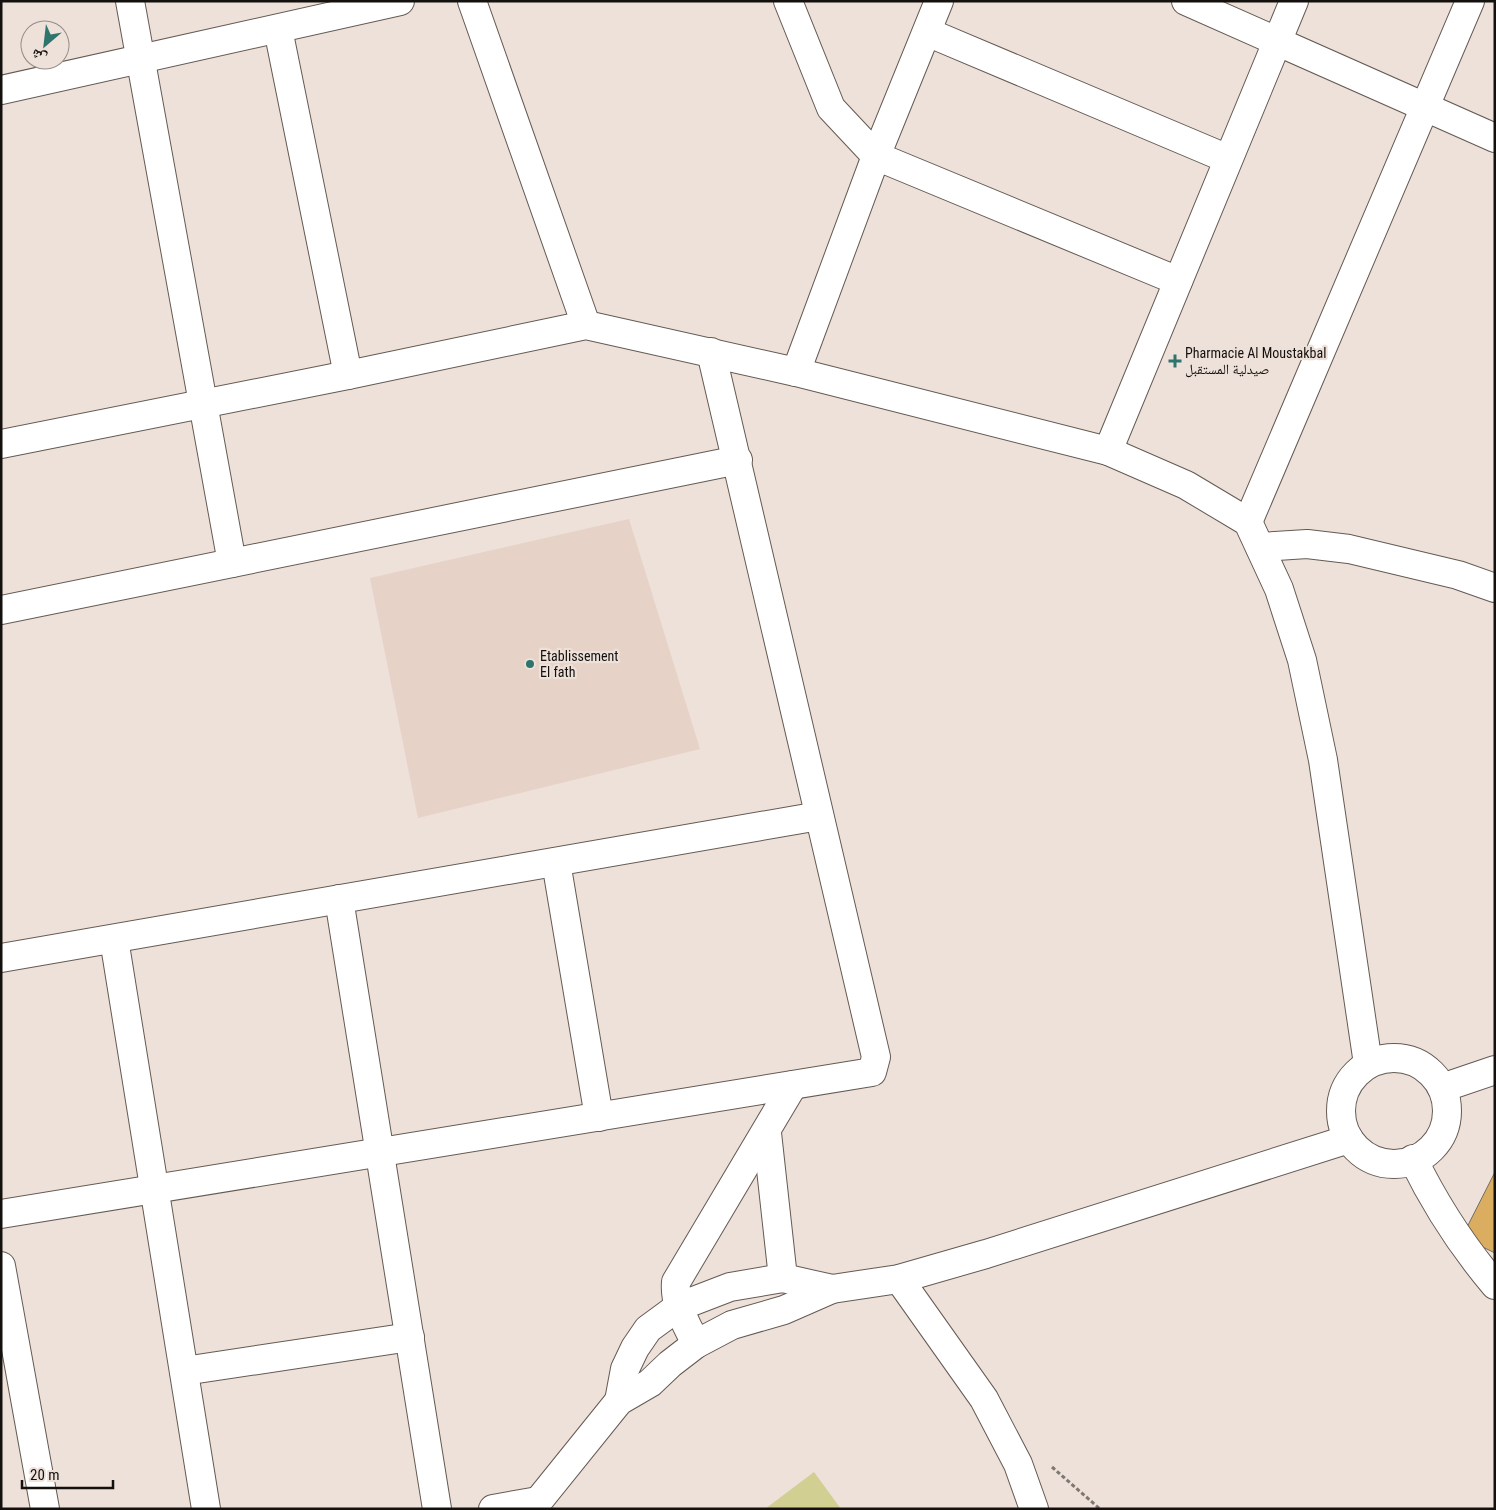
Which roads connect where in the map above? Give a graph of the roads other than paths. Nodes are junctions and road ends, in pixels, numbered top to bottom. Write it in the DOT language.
graph roads {
  1 [pos="130,1"];
  2 [pos="400,1"];
  3 [pos="472,1"];
  4 [pos="788,1"];
  5 [pos="939,1"];
  6 [pos="1186,1"];
  7 [pos="1294,1"];
  8 [pos="1470,1"];
  9 [pos="278,29"];
  10 [pos="926,32"];
  11 [pos="1277,42"];
  12 [pos="140,59"];
  13 [pos="1,90"];
  14 [pos="1425,107"];
  15 [pos="1495,138"];
  16 [pos="876,156"];
  17 [pos="1228,159"];
  18 [pos="1178,281"];
  19 [pos="586,325"];
  20 [pos="711,352"];
  21 [pos="796,372"];
  22 [pos="348,375"];
  23 [pos="203,404"];
  24 [pos="1,444"];
  25 [pos="1108,451"];
  26 [pos="738,460"];
  27 [pos="1248,522"];
  28 [pos="1260,547"];
  29 [pos="232,563"];
  30 [pos="1495,588"];
  31 [pos="1,610"];
  32 [pos="819,816"];
  33 [pos="556,862"];
  34 [pos="340,899"];
  35 [pos="114,938"];
  36 [pos="1,958"];
  37 [pos="1368,1064"];
  38 [pos="1495,1070"];
  39 [pos="793,1085"];
  40 [pos="1442,1088"];
  41 [pos="599,1117"];
  42 [pos="767,1133"];
  43 [pos="1349,1140"];
  44 [pos="380,1152"];
  45 [pos="1413,1159"];
  46 [pos="155,1189"];
  47 [pos="1,1214"];
  48 [pos="1,1266"];
  49 [pos="782,1278"];
  50 [pos="899,1279"];
  51 [pos="1495,1285"];
  52 [pos="832,1289"];
  53 [pos="678,1307"];
  54 [pos="410,1338"];
  55 [pos="696,1344"];
  56 [pos="184,1371"];
  57 [pos="619,1402"];
  58 [pos="535,1505"];
  59 [pos="45,1509"];
  60 [pos="206,1509"];
  61 [pos="437,1509"];
  62 [pos="493,1509"];
  63 [pos="1034,1509"];
  1 -- 12 [label="street"];
  2 -- 9 [label="street"];
  3 -- 19 [label="street"];
  4 -- 16 [label="street"];
  5 -- 10 [label="street"];
  6 -- 11 [label="street"];
  7 -- 11 [label="street"];
  8 -- 14 [label="street"];
  9 -- 12 [label="street"];
  9 -- 22 [label="street"];
  10 -- 16 [label="street"];
  10 -- 17 [label="street"];
  11 -- 14 [label="street"];
  11 -- 17 [label="street"];
  12 -- 13 [label="street"];
  12 -- 23 [label="street"];
  14 -- 15 [label="street"];
  14 -- 27 [label="street"];
  16 -- 18 [label="street"];
  16 -- 21 [label="street"];
  17 -- 18 [label="street"];
  18 -- 25 [label="street"];
  19 -- 20 [label="street"];
  19 -- 22 [label="street"];
  20 -- 21 [label="street"];
  20 -- 26 [label="street"];
  21 -- 25 [label="street"];
  22 -- 23 [label="street"];
  23 -- 24 [label="street"];
  23 -- 29 [label="street"];
  25 -- 27 [label="street"];
  26 -- 29 [label="street"];
  26 -- 32 [label="street"];
  27 -- 28 [label="street"];
  28 -- 30 [label="street"];
  28 -- 37 [label="street"];
  29 -- 31 [label="street"];
  32 -- 33 [label="street"];
  32 -- 39 [label="street"];
  33 -- 34 [label="street"];
  33 -- 41 [label="street"];
  34 -- 35 [label="street"];
  34 -- 44 [label="street"];
  35 -- 36 [label="street"];
  35 -- 46 [label="street"];
  37 -- 40 [label="street"];
  37 -- 43 [label="street"];
  38 -- 40 [label="street"];
  39 -- 41 [label="street"];
  39 -- 42 [label="street"];
  40 -- 45 [label="street"];
  41 -- 44 [label="street"];
  42 -- 49 [label="street"];
  42 -- 53 [label="street"];
  43 -- 45 [label="street"];
  43 -- 50 [label="street"];
  44 -- 46 [label="street"];
  44 -- 54 [label="street"];
  45 -- 51 [label="street"];
  46 -- 47 [label="street"];
  46 -- 56 [label="street"];
  48 -- 59 [label="street"];
  49 -- 52 [label="street"];
  49 -- 53 [label="street"];
  50 -- 52 [label="street"];
  50 -- 63 [label="street"];
  52 -- 55 [label="street"];
  53 -- 55 [label="street"];
  53 -- 57 [label="street"];
  54 -- 56 [label="street"];
  54 -- 61 [label="street"];
  55 -- 57 [label="street"];
  56 -- 60 [label="street"];
  57 -- 58 [label="street"];
  58 -- 62 [label="street"];
}
